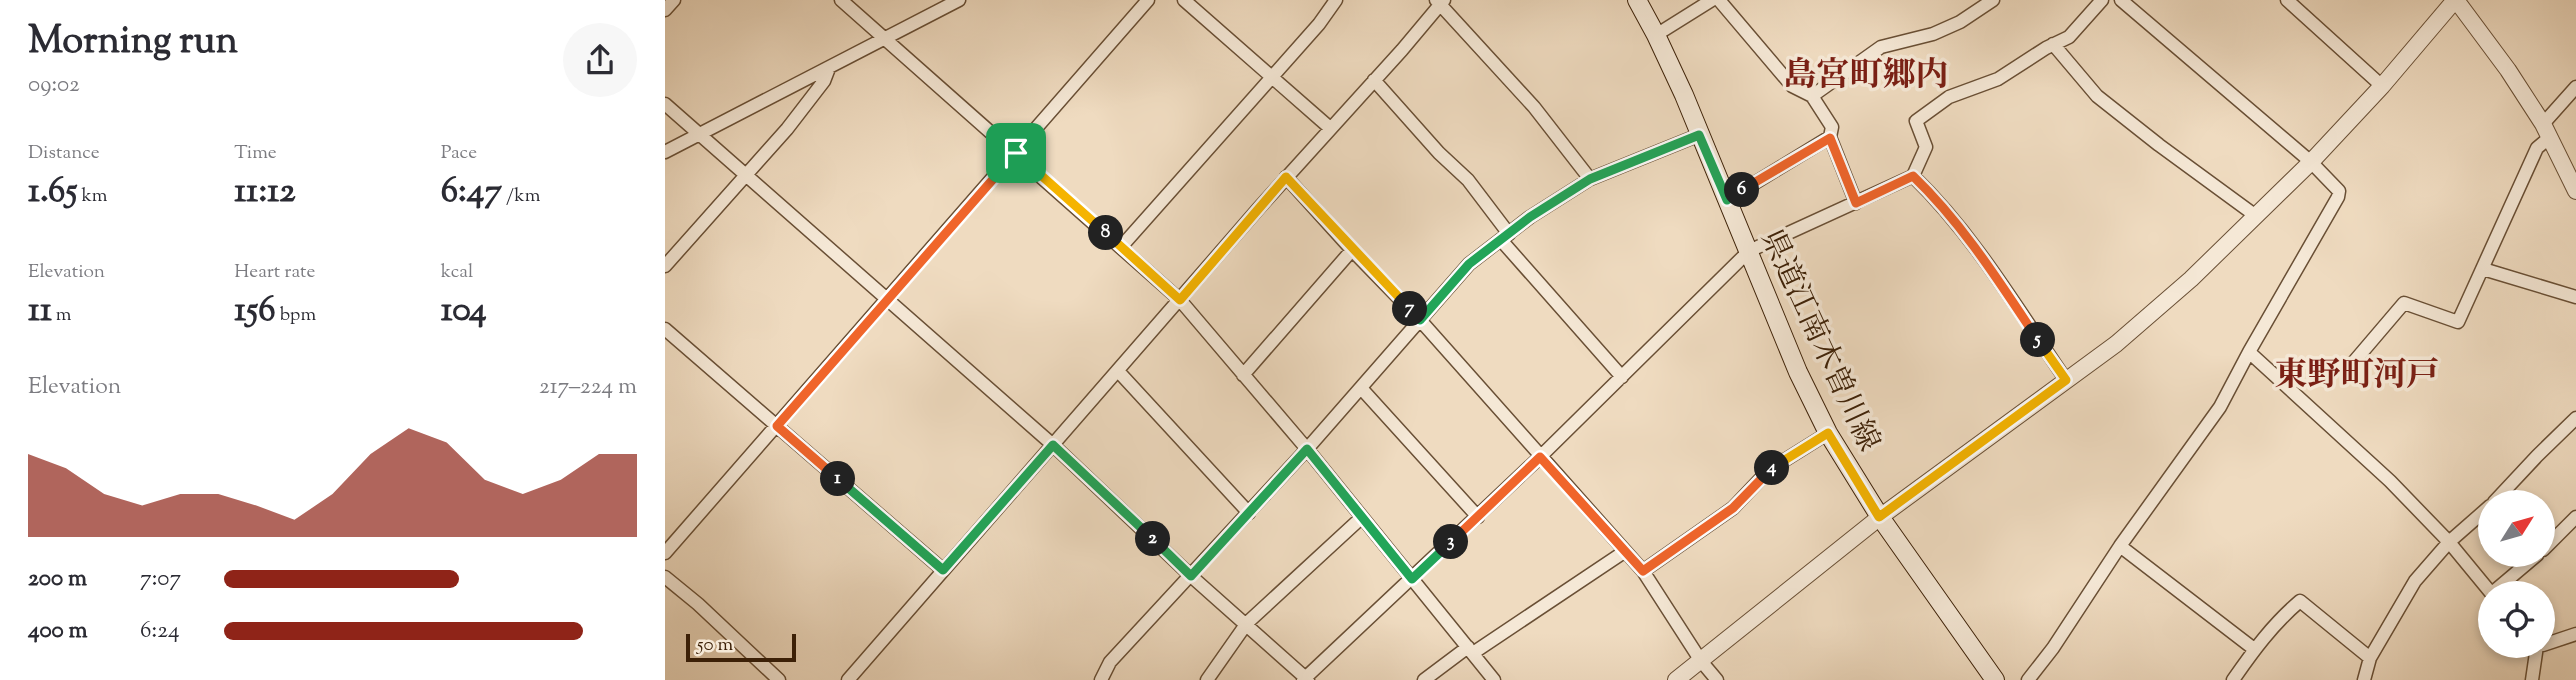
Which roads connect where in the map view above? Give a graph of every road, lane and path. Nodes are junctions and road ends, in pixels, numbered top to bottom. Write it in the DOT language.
graph roads {
  1 [pos="674,0"];
  2 [pos="841,0"];
  3 [pos="959,0"];
  4 [pos="1148,0"];
  5 [pos="1184,0"];
  6 [pos="1336,0"];
  7 [pos="1637,0"];
  8 [pos="1712,0"];
  9 [pos="1719,0"];
  10 [pos="2102,0"];
  11 [pos="2121,0"];
  12 [pos="2287,0"];
  13 [pos="2455,0"];
  14 [pos="1440,1"];
  15 [pos="1991,1"];
  16 [pos="665,10"];
  17 [pos="1656,35"];
  18 [pos="885,40"];
  19 [pos="2053,44"];
  20 [pos="829,68"];
  21 [pos="1271,76"];
  22 [pos="1374,80"];
  23 [pos="2382,86"];
  24 [pos="2576,87"];
  25 [pos="1812,96"];
  26 [pos="665,104"];
  27 [pos="1330,128"];
  28 [pos="2546,130"];
  29 [pos="701,134"];
  30 [pos="1699,135"];
  31 [pos="1830,138"];
  32 [pos="665,152"];
  33 [pos="1016,153"];
  34 [pos="2311,162"];
  35 [pos="747,174"];
  36 [pos="1913,176"];
  37 [pos="1286,177"];
  38 [pos="1590,179"];
  39 [pos="2576,191"];
  40 [pos="1727,200"];
  41 [pos="1856,203"];
  42 [pos="2256,216"];
  43 [pos="1505,237"];
  44 [pos="1121,247"];
  45 [pos="1352,250"];
  46 [pos="1749,251"];
  47 [pos="665,266"];
  48 [pos="2483,269"];
  49 [pos="2576,297"];
  50 [pos="889,299"];
  51 [pos="1180,300"];
  52 [pos="1420,320"];
  53 [pos="665,329"];
  54 [pos="2249,352"];
  55 [pos="2352,363"];
  56 [pos="1118,371"];
  57 [pos="1243,375"];
  58 [pos="1622,377"];
  59 [pos="2066,380"];
  60 [pos="1361,388"];
  61 [pos="2576,418"];
  62 [pos="777,426"];
  63 [pos="1828,433"];
  64 [pos="1053,445"];
  65 [pos="1307,449"];
  66 [pos="1540,457"];
  67 [pos="2505,490"];
  68 [pos="1249,513"];
  69 [pos="2478,516"];
  70 [pos="1478,517"];
  71 [pos="1879,517"];
  72 [pos="2576,517"];
  73 [pos="1361,518"];
  74 [pos="2555,538"];
  75 [pos="2449,542"];
  76 [pos="2120,546"];
  77 [pos="1624,552"];
  78 [pos="665,553"];
  79 [pos="2523,567"];
  80 [pos="943,570"];
  81 [pos="1643,571"];
  82 [pos="1191,576"];
  83 [pos="665,578"];
  84 [pos="1412,579"];
  85 [pos="2482,581"];
  86 [pos="2506,581"];
  87 [pos="1247,623"];
  88 [pos="2576,634"];
  89 [pos="2555,641"];
  90 [pos="2254,649"];
  91 [pos="1471,650"];
  92 [pos="2370,658"];
  93 [pos="2537,658"];
  94 [pos="1701,661"];
  95 [pos="1306,679"];
  96 [pos="779,680"];
  97 [pos="849,680"];
  98 [pos="1101,680"];
  99 [pos="1207,680"];
  100 [pos="1424,680"];
  101 [pos="1495,680"];
  102 [pos="1676,680"];
  103 [pos="1717,680"];
  104 [pos="1995,680"];
  105 [pos="2028,680"];
  106 [pos="2233,680"];
  107 [pos="2364,680"];
  108 [pos="2532,680"];
  1 -- 16 [label="street"];
  2 -- 18 [label="street"];
  3 -- 18 [label="street"];
  4 -- 33 [label="street"];
  5 -- 21 [label="street"];
  6 -- 21 [label="street"];
  7 -- 17 [label="main road, 県道江南木曽川線"];
  8 -- 17 [label="street"];
  9 -- 25 [label="street"];
  10 -- 19 [label="street"];
  11 -- 34 [label="street"];
  12 -- 23 [label="street"];
  13 -- 23 [label="street"];
  13 -- 28 [label="street"];
  14 -- 22 [label="street"];
  14 -- 38 [label="street"];
  15 -- 25 [label="street"];
  17 -- 30 [label="main road, 県道江南木曽川線"];
  18 -- 20 [label="street"];
  18 -- 33 [label="street"];
  19 -- 36 [label="street"];
  19 -- 42 [label="street"];
  20 -- 29 [label="street"];
  20 -- 35 [label="street"];
  21 -- 27 [label="street"];
  21 -- 44 [label="street"];
  22 -- 27 [label="street"];
  22 -- 43 [label="street"];
  23 -- 34 [label="street"];
  24 -- 28 [label="street"];
  25 -- 31 [label="street"];
  26 -- 29 [label="street"];
  27 -- 37 [label="street"];
  28 -- 39 [label="street"];
  28 -- 48 [label="street"];
  29 -- 32 [label="street"];
  29 -- 35 [label="street"];
  30 -- 38 [label="street"];
  30 -- 40 [label="main road, 県道江南木曽川線"];
  31 -- 40 [label="street"];
  31 -- 41 [label="street"];
  33 -- 44 [label="street"];
  33 -- 50 [label="street"];
  34 -- 42 [label="street"];
  34 -- 54 [label="street"];
  35 -- 47 [label="street"];
  35 -- 50 [label="street"];
  36 -- 41 [label="street"];
  36 -- 59 [label="street"];
  37 -- 45 [label="street"];
  37 -- 51 [label="street"];
  38 -- 43 [label="street"];
  40 -- 46 [label="main road, 県道江南木曽川線"];
  41 -- 46 [label="street"];
  42 -- 59 [label="street"];
  43 -- 52 [label="street"];
  43 -- 58 [label="street"];
  44 -- 51 [label="street"];
  45 -- 52 [label="street"];
  45 -- 57 [label="street"];
  46 -- 58 [label="street"];
  46 -- 63 [label="main road, 県道江南木曽川線"];
  48 -- 49 [label="street"];
  48 -- 55 [label="street"];
  50 -- 62 [label="street"];
  50 -- 64 [label="street"];
  51 -- 56 [label="street"];
  51 -- 57 [label="street"];
  52 -- 60 [label="street"];
  52 -- 66 [label="street"];
  53 -- 62 [label="street"];
  54 -- 75 [label="street"];
  54 -- 76 [label="street"];
  56 -- 64 [label="street"];
  56 -- 68 [label="street"];
  57 -- 65 [label="street"];
  58 -- 66 [label="street"];
  59 -- 71 [label="street"];
  60 -- 65 [label="street"];
  60 -- 70 [label="street"];
  61 -- 67 [label="street"];
  62 -- 78 [label="street"];
  62 -- 80 [label="street"];
  63 -- 71 [label="main road, 県道江南木曽川線"];
  63 -- 81 [label="street"];
  64 -- 80 [label="street"];
  64 -- 82 [label="street"];
  65 -- 68 [label="street"];
  65 -- 73 [label="street"];
  66 -- 70 [label="street"];
  66 -- 77 [label="street"];
  68 -- 82 [label="street"];
  69 -- 75 [label="street"];
  70 -- 84 [label="street"];
  71 -- 94 [label="street"];
  71 -- 104 [label="main road, 県道江南木曽川線"];
  72 -- 74 [label="street"];
  73 -- 84 [label="street"];
  73 -- 87 [label="street"];
  75 -- 85 [label="street"];
  75 -- 92 [label="street"];
  76 -- 90 [label="street"];
  76 -- 105 [label="street"];
  77 -- 81 [label="street"];
  77 -- 91 [label="street"];
  79 -- 86 [label="street"];
  80 -- 97 [label="street"];
  81 -- 94 [label="street"];
  82 -- 87 [label="street"];
  82 -- 98 [label="street"];
  83 -- 96 [label="street"];
  84 -- 91 [label="street"];
  84 -- 95 [label="street"];
  87 -- 95 [label="street"];
  87 -- 99 [label="street"];
  88 -- 89 [label="street"];
  90 -- 92 [label="street"];
  90 -- 106 [label="street"];
  91 -- 100 [label="street"];
  91 -- 101 [label="street"];
  92 -- 107 [label="street"];
  93 -- 108 [label="street"];
  94 -- 102 [label="street"];
  94 -- 103 [label="street"];
}
